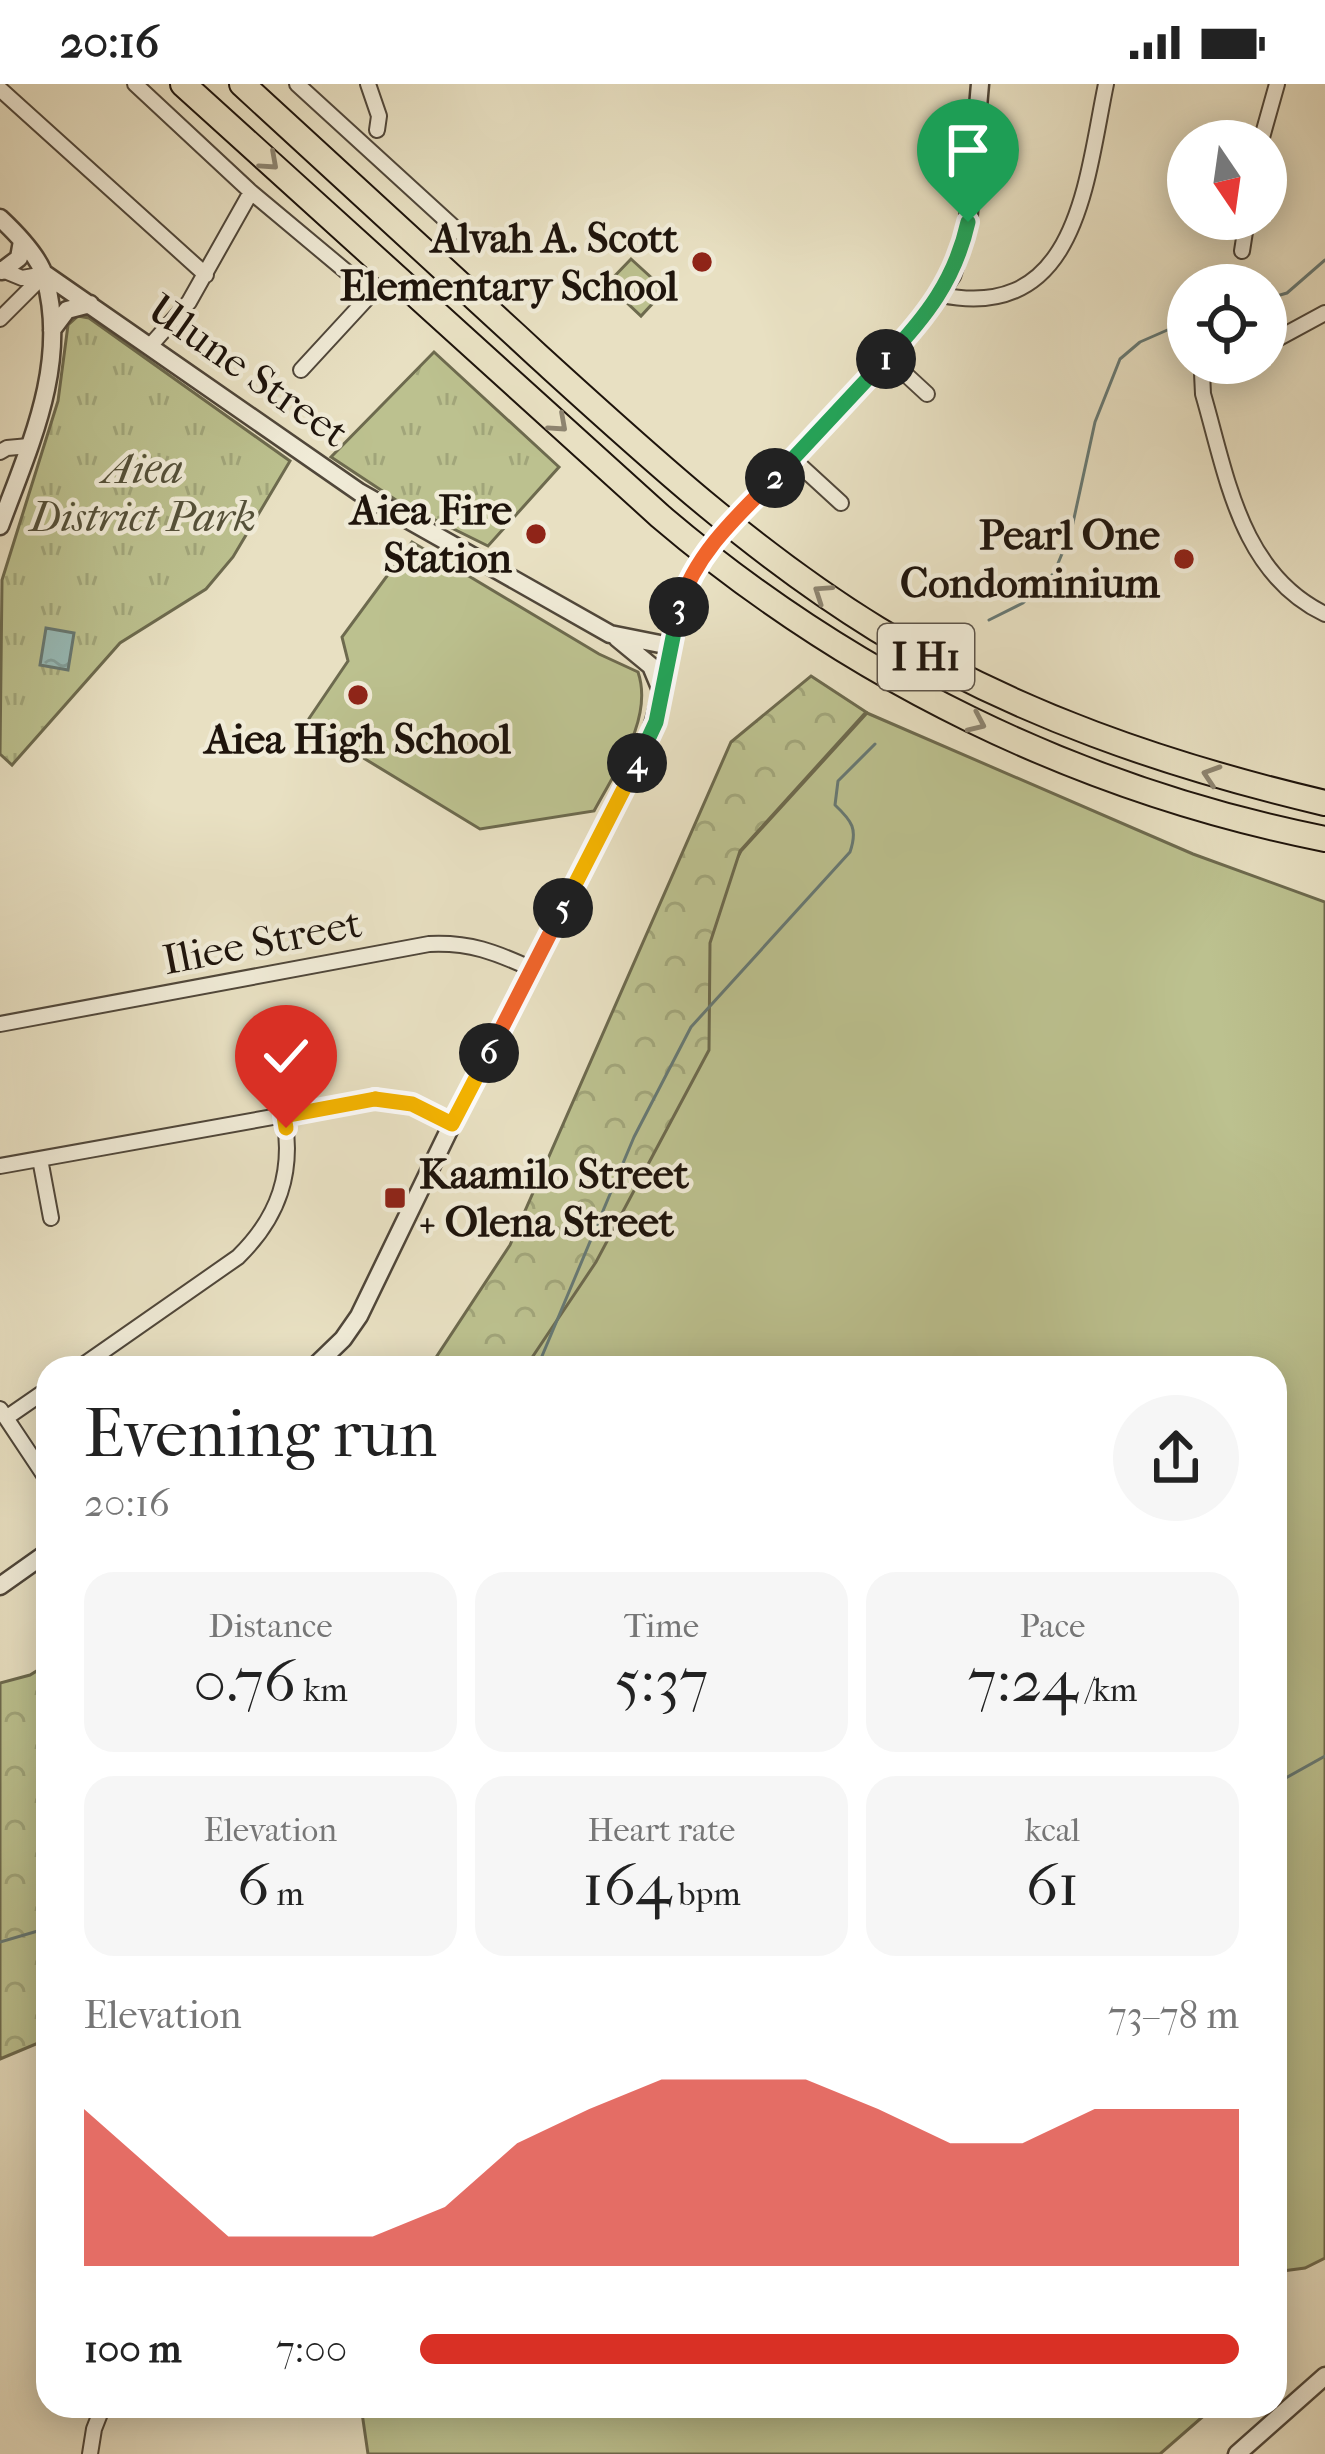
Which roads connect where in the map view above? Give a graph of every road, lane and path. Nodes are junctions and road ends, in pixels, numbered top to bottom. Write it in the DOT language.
graph roads {
  1 [pos="135,84"];
  2 [pos="183,84"];
  3 [pos="242,84"];
  4 [pos="297,84"];
  5 [pos="368,84"];
  6 [pos="980,84"];
  7 [pos="1106,84"];
  8 [pos="1276,84"];
  9 [pos="0,89"];
  10 [pos="1267,120"];
  11 [pos="377,130"];
  12 [pos="251,192"];
  13 [pos="0,218"];
  14 [pos="459,232"];
  15 [pos="1244,240"];
  16 [pos="22,241"];
  17 [pos="1242,251"];
  18 [pos="4,271"];
  19 [pos="45,274"];
  20 [pos="206,275"];
  21 [pos="941,295"];
  22 [pos="89,304"];
  23 [pos="1325,313"];
  24 [pos="5,314"];
  25 [pos="52,330"];
  26 [pos="1287,334"];
  27 [pos="150,346"];
  28 [pos="888,358"];
  29 [pos="301,370"];
  30 [pos="1205,384"];
  31 [pos="927,394"];
  32 [pos="29,446"];
  33 [pos="0,452"];
  34 [pos="793,459"];
  35 [pos="841,503"];
  36 [pos="0,526"];
  37 [pos="1325,614"];
  38 [pos="610,634"];
  39 [pos="670,646"];
  40 [pos="663,696"];
  41 [pos="1325,803"];
  42 [pos="1325,839"];
  43 [pos="532,968"];
  44 [pos="0,1024"];
  45 [pos="284,1116"];
  46 [pos="452,1124"];
  47 [pos="40,1159"];
  48 [pos="0,1166"];
  49 [pos="51,1218"];
  50 [pos="96,1356"];
  51 [pos="325,1356"];
  52 [pos="36,1396"];
  53 [pos="3,1413"];
  54 [pos="36,1463"];
  55 [pos="36,1560"];
  56 [pos="0,1586"];
  57 [pos="1325,2376"];
  58 [pos="1287,2410"];
  59 [pos="98,2418"];
  60 [pos="1278,2418"];
  61 [pos="90,2454"];
  62 [pos="1237,2454"];
  1 -- 12 [label="street"];
  2 -- 42 [label="highway, I H1, one-way"];
  41 -- 3 [label="highway, I H1, one-way"];
  4 -- 14 [label="street"];
  5 -- 11 [label="street"];
  6 -- 21 [label="street"];
  7 -- 21 [label="street"];
  8 -- 10 [label="street"];
  9 -- 20 [label="street"];
  12 -- 20 [label="street"];
  12 -- 29 [label="street"];
  13 -- 16 [label="street"];
  15 -- 17 [label="street"];
  16 -- 18 [label="street"];
  16 -- 19 [label="street"];
  18 -- 19 [label="street"];
  18 -- 24 [label="street"];
  19 -- 22 [label="street, Ulune Street"];
  19 -- 24 [label="street"];
  19 -- 25 [label="street"];
  20 -- 27 [label="street"];
  21 -- 28 [label="street"];
  22 -- 25 [label="street"];
  22 -- 27 [label="street, Ulune Street"];
  23 -- 26 [label="street"];
  25 -- 32 [label="street"];
  27 -- 38 [label="street, Ulune Street"];
  28 -- 31 [label="street"];
  28 -- 34 [label="street"];
  30 -- 37 [label="street"];
  32 -- 33 [label="street"];
  32 -- 36 [label="street"];
  34 -- 35 [label="street"];
  34 -- 39 [label="street, bridge"];
  38 -- 39 [label="street, Ulune Street"];
  38 -- 40 [label="street"];
  39 -- 40 [label="street"];
  40 -- 43 [label="street"];
  43 -- 44 [label="street, Iliee Street"];
  43 -- 46 [label="street"];
  45 -- 46 [label="street"];
  45 -- 47 [label="street"];
  45 -- 50 [label="street"];
  46 -- 51 [label="street"];
  47 -- 48 [label="street"];
  47 -- 49 [label="street"];
  52 -- 53 [label="street"];
  53 -- 54 [label="street"];
  55 -- 56 [label="street"];
  57 -- 58 [label="street"];
  59 -- 61 [label="street"];
  60 -- 62 [label="street"];
}
